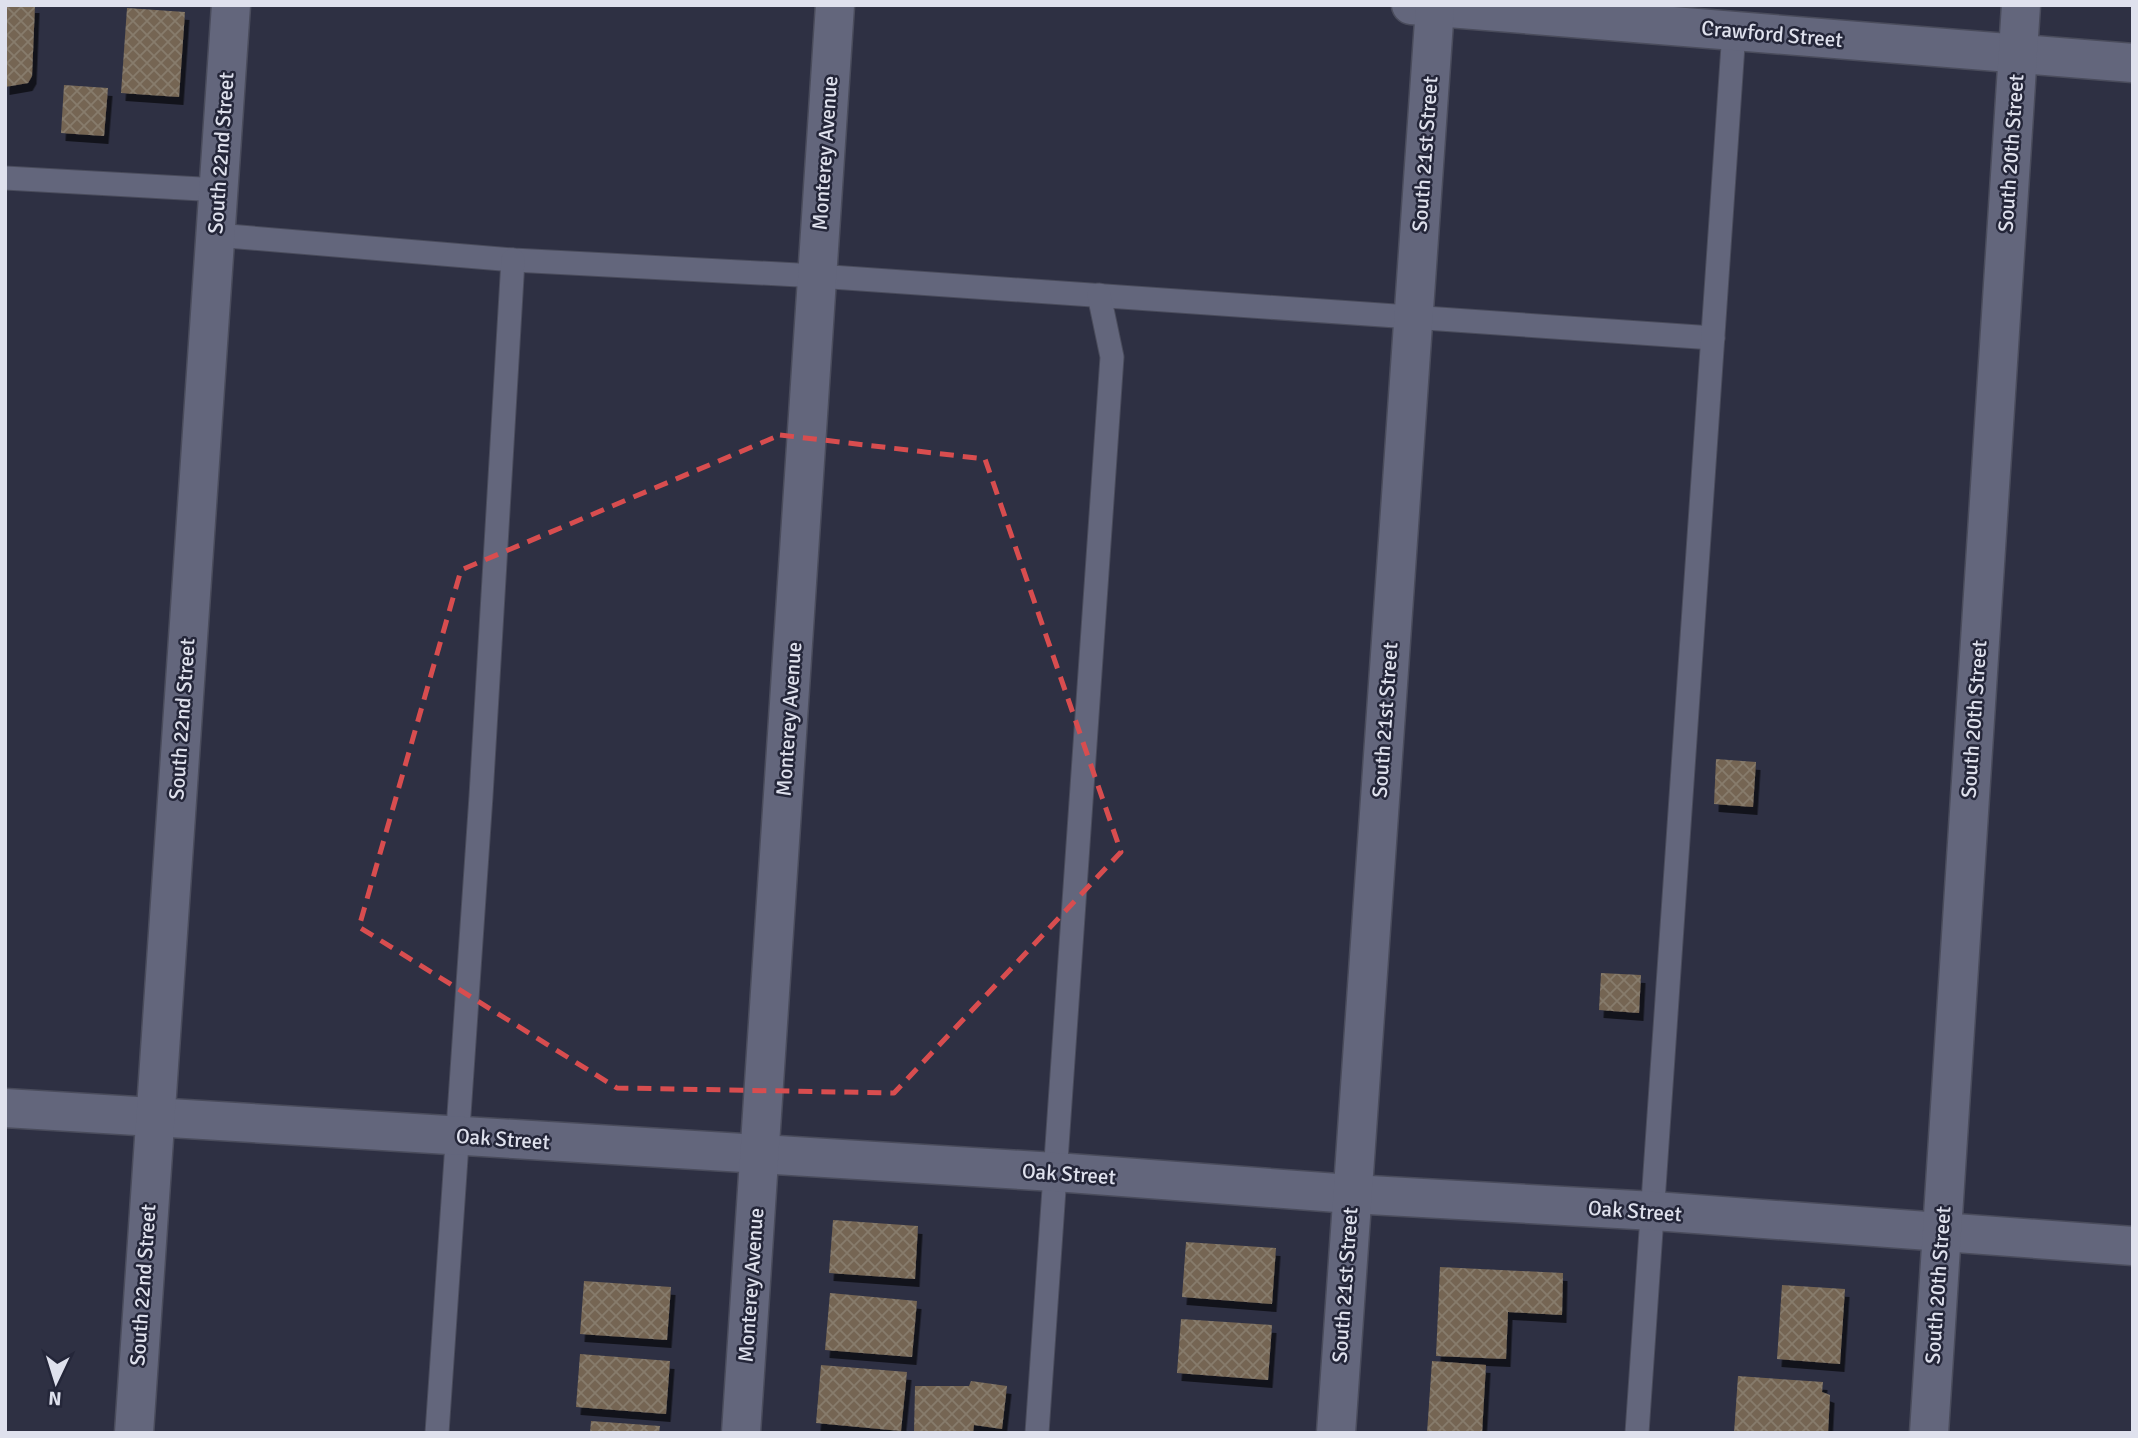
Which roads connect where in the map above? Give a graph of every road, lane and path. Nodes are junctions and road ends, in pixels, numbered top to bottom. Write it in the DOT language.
graph roads {
  1 [pos="231,5"];
  2 [pos="835,5"];
  3 [pos="2021,5"];
  4 [pos="1423,6"];
  5 [pos="1734,31"];
  6 [pos="2017,54"];
  7 [pos="2133,63"];
  8 [pos="5,178"];
  9 [pos="219,190"];
  10 [pos="216,235"];
  11 [pos="513,260"];
  12 [pos="817,276"];
  13 [pos="1099,295"];
  14 [pos="1414,316"];
  15 [pos="1713,338"];
  16 [pos="5,1108"];
  17 [pos="154,1116"];
  18 [pos="457,1136"];
  19 [pos="760,1156"];
  20 [pos="1055,1172"];
  21 [pos="1351,1194"];
  22 [pos="1654,1212"];
  23 [pos="1941,1234"];
  24 [pos="2133,1246"];
  25 [pos="134,1433"];
  26 [pos="437,1433"];
  27 [pos="741,1433"];
  28 [pos="1037,1433"];
  29 [pos="1336,1433"];
  30 [pos="1637,1433"];
  31 [pos="1929,1433"];
  1 -- 9 [label="street, South 22nd Street"];
  2 -- 12 [label="street, Monterey Avenue"];
  3 -- 6 [label="street, South 20th Street"];
  4 -- 5 [label="street, Crawford Street"];
  4 -- 14 [label="street, South 21st Street"];
  5 -- 6 [label="street, Crawford Street"];
  5 -- 15 [label="lane"];
  6 -- 7 [label="street, Crawford Street"];
  6 -- 23 [label="street, South 20th Street"];
  8 -- 9 [label="lane"];
  9 -- 10 [label="street, South 22nd Street"];
  10 -- 11 [label="lane"];
  10 -- 17 [label="street, South 22nd Street"];
  11 -- 12 [label="lane"];
  11 -- 18 [label="lane"];
  12 -- 13 [label="lane"];
  12 -- 19 [label="street, Monterey Avenue"];
  13 -- 14 [label="lane"];
  13 -- 20 [label="lane"];
  14 -- 15 [label="lane"];
  14 -- 21 [label="street, South 21st Street"];
  15 -- 22 [label="lane"];
  16 -- 17 [label="street, Oak Street"];
  17 -- 18 [label="street, Oak Street"];
  17 -- 25 [label="street, South 22nd Street"];
  18 -- 19 [label="street, Oak Street"];
  18 -- 26 [label="lane"];
  19 -- 20 [label="street, Oak Street"];
  19 -- 27 [label="street, Monterey Avenue"];
  20 -- 21 [label="street, Oak Street"];
  20 -- 28 [label="lane"];
  21 -- 22 [label="street, Oak Street"];
  21 -- 29 [label="street, South 21st Street"];
  22 -- 23 [label="street, Oak Street"];
  22 -- 30 [label="lane"];
  23 -- 24 [label="street, Oak Street"];
  23 -- 31 [label="street, South 20th Street"];
}
